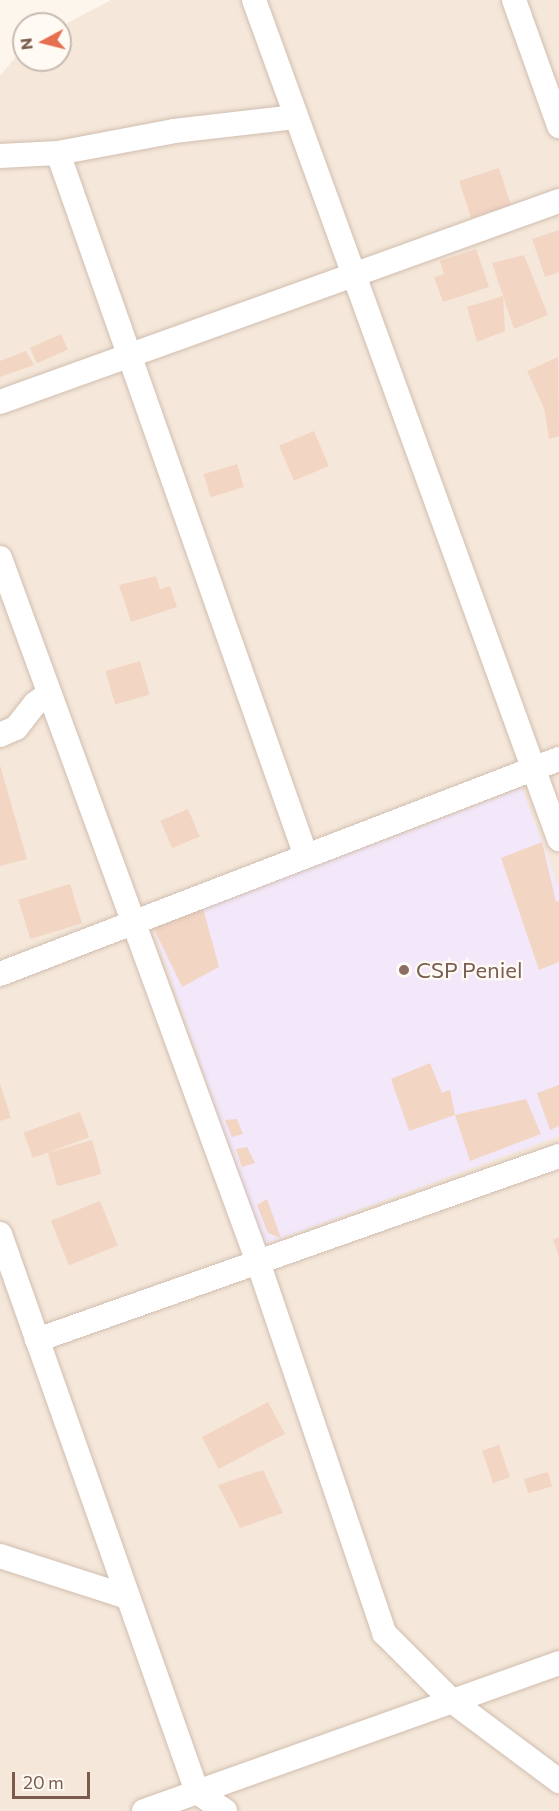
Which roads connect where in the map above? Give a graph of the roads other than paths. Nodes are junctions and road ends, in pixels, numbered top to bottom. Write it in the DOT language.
graph roads {
  1 [pos="254,0"];
  2 [pos="514,0"];
  3 [pos="295,117"];
  4 [pos="559,126"];
  5 [pos="58,153"];
  6 [pos="0,156"];
  7 [pos="559,201"];
  8 [pos="353,275"];
  9 [pos="129,356"];
  10 [pos="0,402"];
  11 [pos="0,558"];
  12 [pos="50,693"];
  13 [pos="0,735"];
  14 [pos="559,759"];
  15 [pos="533,769"];
  16 [pos="559,839"];
  17 [pos="306,856"];
  18 [pos="134,923"];
  19 [pos="0,974"];
  20 [pos="559,1156"];
  21 [pos="0,1234"];
  22 [pos="258,1262"];
  23 [pos="37,1340"];
  24 [pos="0,1556"];
  25 [pos="128,1597"];
  26 [pos="559,1663"];
  27 [pos="452,1701"];
  28 [pos="559,1781"];
  29 [pos="197,1792"];
  30 [pos="144,1811"];
  31 [pos="225,1811"];
  1 -- 3 [label="street"];
  2 -- 4 [label="street"];
  3 -- 5 [label="street"];
  3 -- 8 [label="street"];
  5 -- 6 [label="street"];
  5 -- 9 [label="street"];
  7 -- 8 [label="street"];
  8 -- 9 [label="street"];
  8 -- 15 [label="street"];
  9 -- 10 [label="street"];
  9 -- 17 [label="street"];
  11 -- 12 [label="street"];
  12 -- 13 [label="street"];
  12 -- 18 [label="street"];
  14 -- 15 [label="street"];
  15 -- 16 [label="street"];
  15 -- 17 [label="street"];
  17 -- 18 [label="street"];
  18 -- 19 [label="street"];
  18 -- 22 [label="street"];
  20 -- 22 [label="street"];
  21 -- 23 [label="street"];
  22 -- 23 [label="street"];
  22 -- 27 [label="street"];
  23 -- 25 [label="street"];
  24 -- 25 [label="street"];
  25 -- 29 [label="street"];
  26 -- 27 [label="street"];
  27 -- 28 [label="street"];
  27 -- 29 [label="street"];
  29 -- 30 [label="street"];
  29 -- 31 [label="street"];
}
